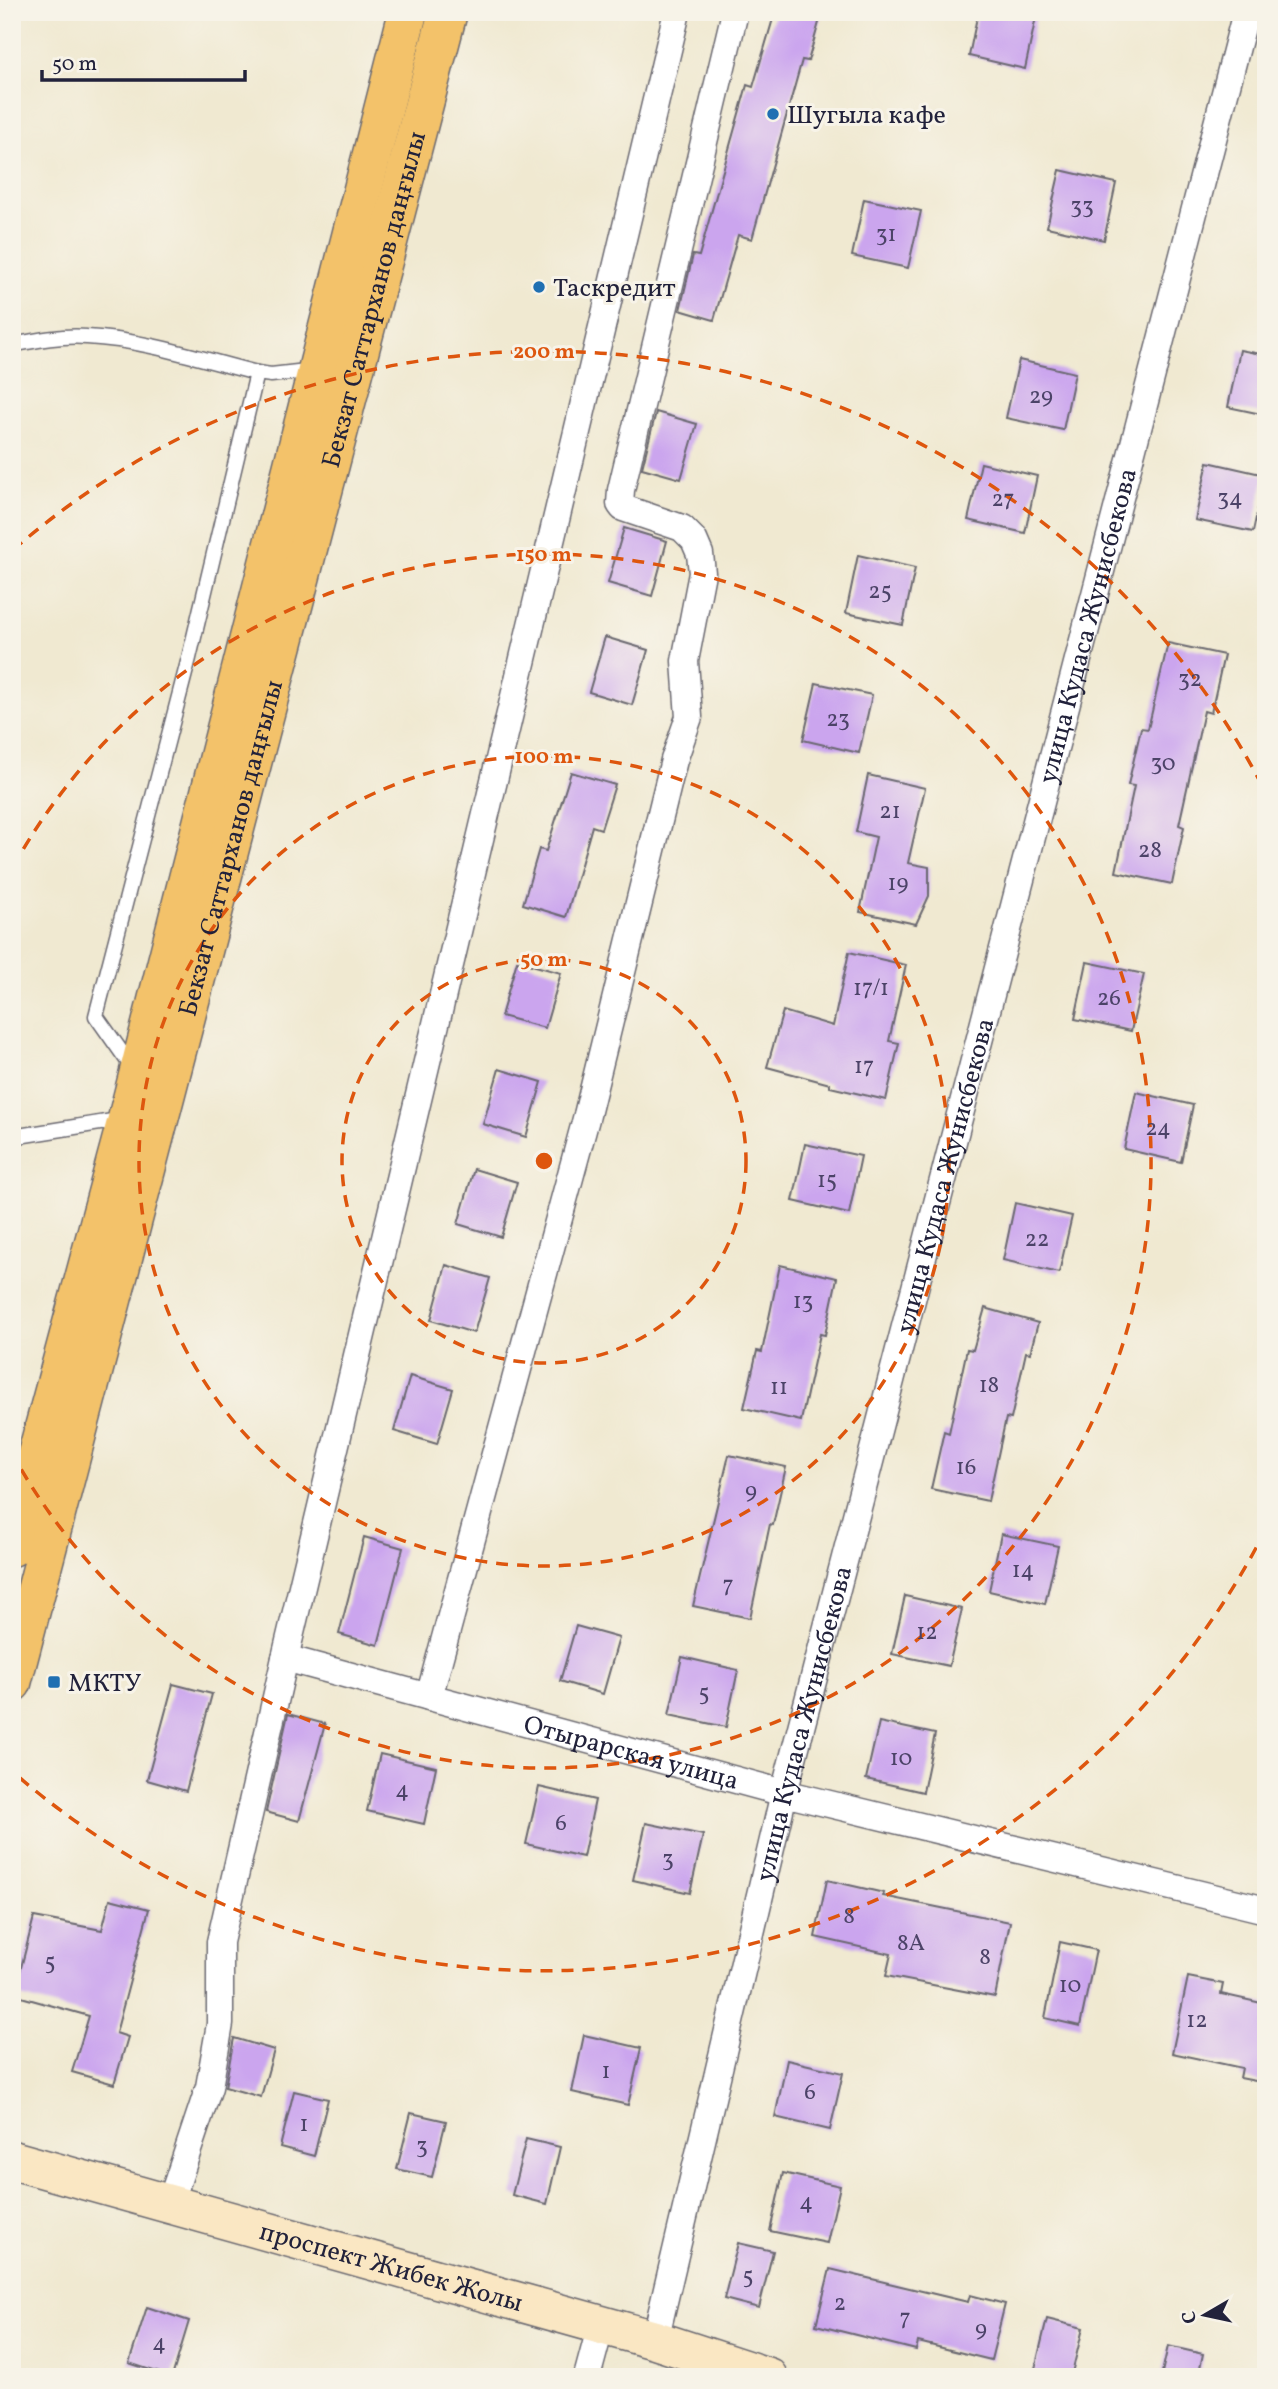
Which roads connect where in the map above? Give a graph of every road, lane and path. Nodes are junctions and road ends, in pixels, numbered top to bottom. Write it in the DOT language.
graph roads {
  1 [pos="408,12"];
  2 [pos="448,12"];
  3 [pos="677,12"];
  4 [pos="735,12"];
  5 [pos="1246,12"];
  6 [pos="12,345"];
  7 [pos="317,370"];
  8 [pos="257,373"];
  9 [pos="138,1076"];
  10 [pos="127,1119"];
  11 [pos="12,1137"];
  12 [pos="12,1547"];
  13 [pos="285,1657"];
  14 [pos="12,1683"];
  15 [pos="429,1697"];
  16 [pos="784,1793"];
  17 [pos="1266,1910"];
  18 [pos="12,2160"];
  19 [pos="170,2204"];
  20 [pos="601,2325"];
  21 [pos="655,2340"];
  22 [pos="587,2377"];
  23 [pos="768,2377"];
  1 -- 7 [label="main road, Бекзат Саттарханов даңғылы"];
  2 -- 14 [label="main road, Бекзат Саттарханов даңғылы"];
  3 -- 13 [label="street"];
  4 -- 15 [label="street"];
  5 -- 16 [label="street, улица Кудаса Жунисбекова"];
  6 -- 8 [label="lane"];
  7 -- 8 [label="lane"];
  7 -- 9 [label="main road, Бекзат Саттарханов даңғылы"];
  8 -- 9 [label="lane"];
  9 -- 10 [label="main road, Бекзат Саттарханов даңғылы"];
  10 -- 11 [label="lane"];
  10 -- 12 [label="main road, Бекзат Саттарханов даңғылы"];
  13 -- 15 [label="street, Отырарская улица"];
  13 -- 19 [label="street"];
  15 -- 16 [label="street, Отырарская улица"];
  16 -- 17 [label="street, Отырарская улица"];
  16 -- 21 [label="street, улица Кудаса Жунисбекова"];
  18 -- 19 [label="main road, проспект Жибек Жолы"];
  19 -- 20 [label="main road, проспект Жибек Жолы"];
  20 -- 21 [label="main road, проспект Жибек Жолы"];
  20 -- 22 [label="street"];
  21 -- 23 [label="main road, проспект Жибек Жолы"];
}
